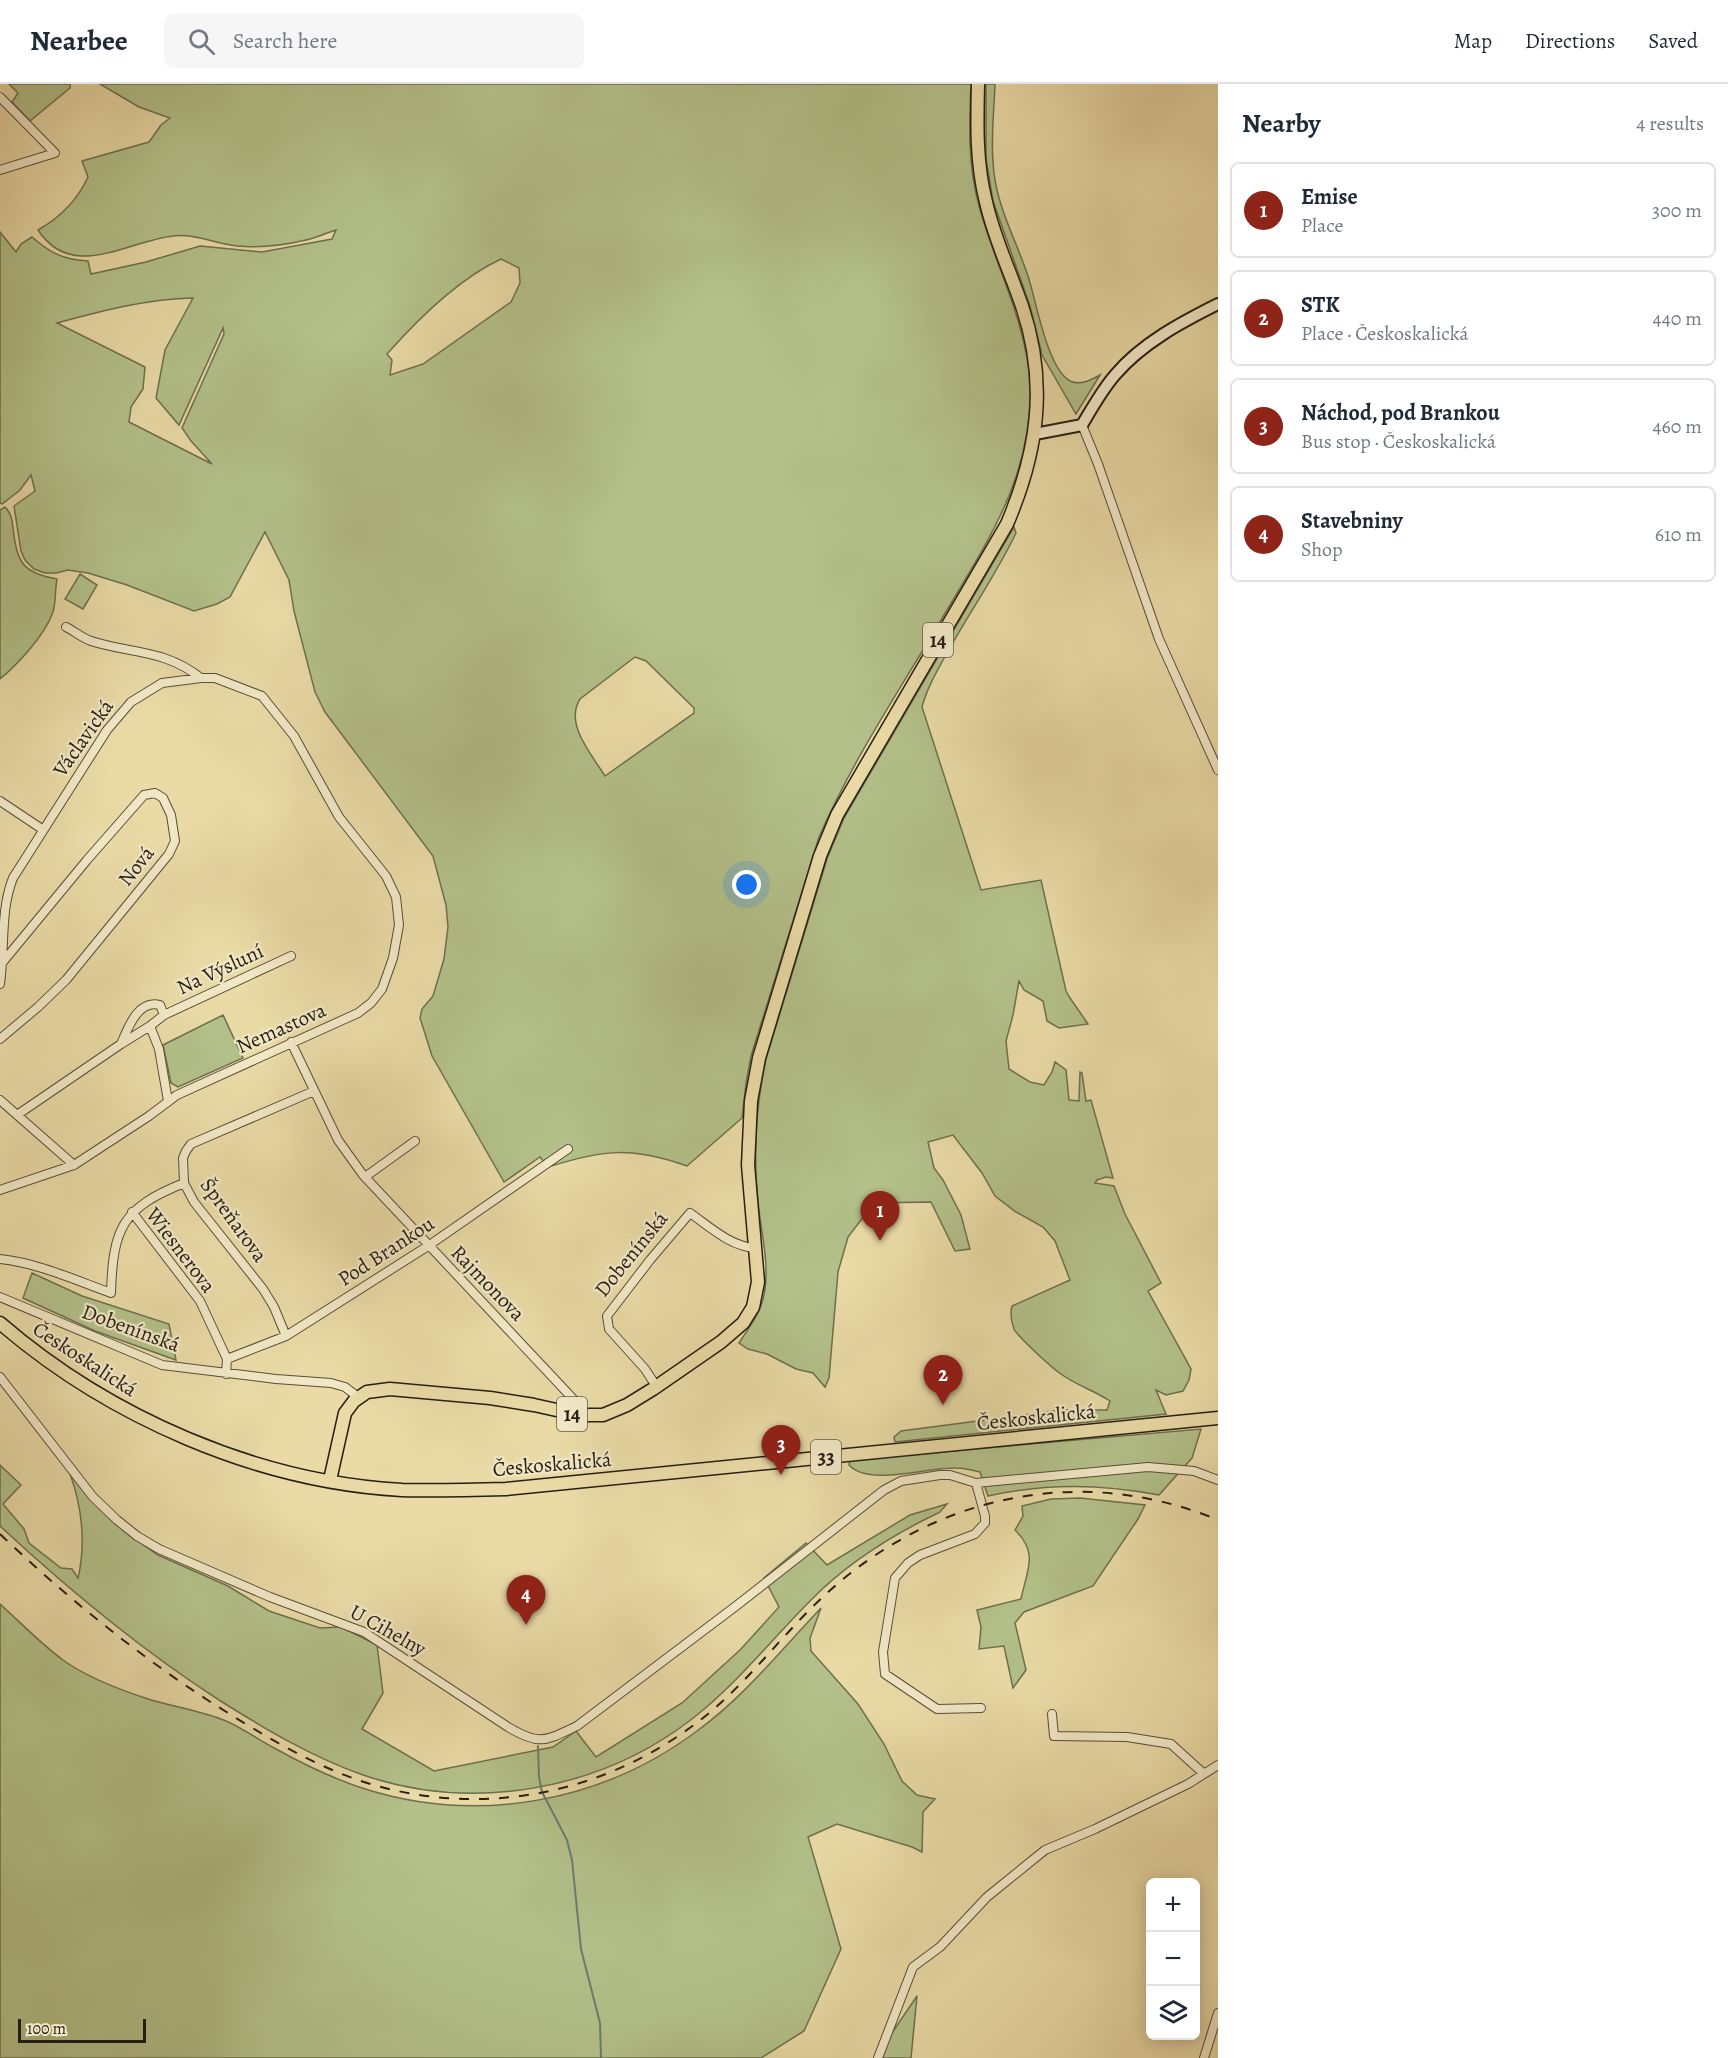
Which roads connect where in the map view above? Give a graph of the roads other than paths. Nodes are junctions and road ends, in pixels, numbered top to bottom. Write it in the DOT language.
graph roads {
  1 [pos="978,84"];
  2 [pos="0,97"];
  3 [pos="0,170"];
  4 [pos="1218,304"];
  5 [pos="1082,425"];
  6 [pos="1035,434"];
  7 [pos="66,627"];
  8 [pos="201,678"];
  9 [pos="1218,770"];
  10 [pos="328,798"];
  11 [pos="0,801"];
  12 [pos="42,829"];
  13 [pos="291,956"];
  14 [pos="2,963"];
  15 [pos="0,984"];
  16 [pos="164,1015"];
  17 [pos="150,1026"];
  18 [pos="0,1039"];
  19 [pos="291,1042"];
  20 [pos="120,1044"];
  21 [pos="314,1091"];
  22 [pos="0,1100"];
  23 [pos="168,1101"];
  24 [pos="17,1115"];
  25 [pos="415,1141"];
  26 [pos="568,1149"];
  27 [pos="74,1165"];
  28 [pos="365,1177"];
  29 [pos="184,1183"];
  30 [pos="0,1190"];
  31 [pos="132,1212"];
  32 [pos="428,1246"];
  33 [pos="756,1248"];
  34 [pos="0,1259"];
  35 [pos="0,1297"];
  36 [pos="0,1323"];
  37 [pos="286,1336"];
  38 [pos="227,1359"];
  39 [pos="226,1374"];
  40 [pos="0,1377"];
  41 [pos="656,1386"];
  42 [pos="358,1397"];
  43 [pos="579,1415"];
  44 [pos="1218,1418"];
  45 [pos="330,1480"];
  46 [pos="1218,1480"];
  47 [pos="976,1483"];
  48 [pos="981,1708"];
  49 [pos="1052,1714"];
  50 [pos="1218,1764"];
  51 [pos="1203,1773"];
  52 [pos="1218,2013"];
  53 [pos="878,2058"];
  54 [pos="1204,2058"];
  1 -- 6 [label="main road, 14"];
  2 -- 3 [label="street"];
  4 -- 5 [label="street"];
  5 -- 6 [label="street"];
  5 -- 9 [label="street"];
  6 -- 33 [label="main road, 14"];
  7 -- 8 [label="street, Václavická"];
  8 -- 10 [label="street, Václavická"];
  8 -- 12 [label="street, Václavická"];
  10 -- 19 [label="street, Nemastova"];
  11 -- 12 [label="street"];
  12 -- 14 [label="street, Václavická"];
  13 -- 16 [label="street, Na Výsluní"];
  14 -- 15 [label="street, Václavická"];
  14 -- 18 [label="street, Nová"];
  16 -- 17 [label="street, Na Výsluní"];
  16 -- 20 [label="street, Na Výsluní"];
  17 -- 20 [label="street, Na Výsluní"];
  17 -- 23 [label="street"];
  19 -- 21 [label="street, Rajmonova"];
  19 -- 23 [label="street, Nemastova"];
  20 -- 24 [label="street, Na Výsluní"];
  21 -- 28 [label="street, Rajmonova"];
  21 -- 29 [label="street, Špreňarova"];
  22 -- 24 [label="street"];
  23 -- 27 [label="street, Nemastova"];
  24 -- 27 [label="street"];
  25 -- 28 [label="street"];
  26 -- 32 [label="street, Pod Brankou"];
  27 -- 30 [label="street, Nemastova"];
  28 -- 32 [label="street, Rajmonova"];
  29 -- 31 [label="street"];
  29 -- 37 [label="street, Špreňarova"];
  31 -- 34 [label="street, Wiesnerova"];
  31 -- 38 [label="street, Wiesnerova"];
  32 -- 37 [label="street, Pod Brankou"];
  32 -- 43 [label="street, Rajmonova"];
  33 -- 41 [label="main road, 14"];
  33 -- 41 [label="street, Dobenínská"];
  35 -- 39 [label="street, Dobenínská"];
  36 -- 45 [label="main road, Českoskalická"];
  37 -- 38 [label="street, Pod Brankou"];
  38 -- 39 [label="street"];
  39 -- 42 [label="street, Dobenínská"];
  40 -- 47 [label="street, U Cihelny"];
  41 -- 43 [label="main road, 14"];
  42 -- 43 [label="main road, 14"];
  42 -- 45 [label="main road"];
  44 -- 45 [label="main road, Českoskalická / 33"];
  46 -- 47 [label="street"];
  47 -- 48 [label="street"];
  49 -- 51 [label="street"];
  50 -- 51 [label="street"];
  51 -- 53 [label="street"];
  52 -- 54 [label="street"];
}
